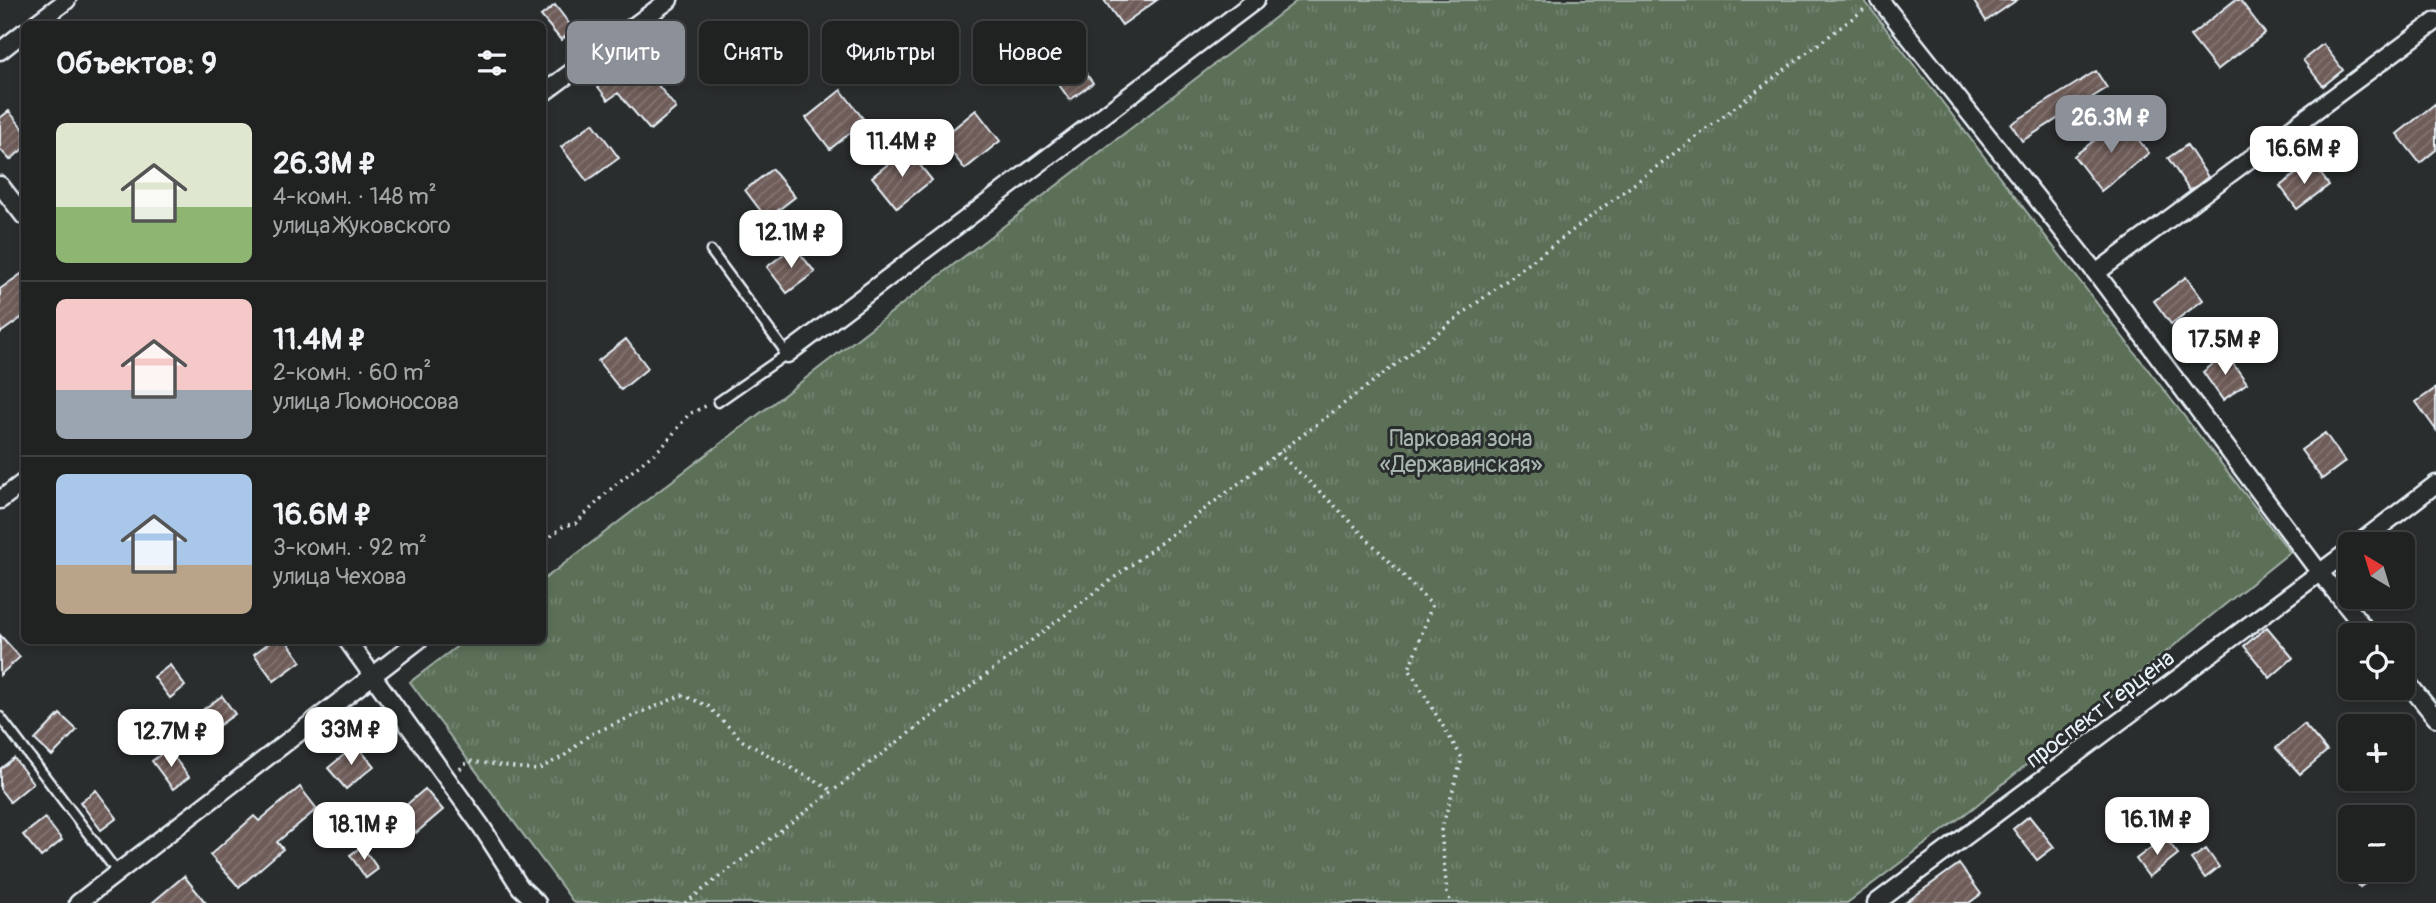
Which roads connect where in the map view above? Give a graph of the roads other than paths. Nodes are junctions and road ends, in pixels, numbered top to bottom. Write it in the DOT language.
graph roads {
  1 [pos="67,0"];
  2 [pos="669,0"];
  3 [pos="1256,0"];
  4 [pos="1878,0"];
  5 [pos="39,21"];
  6 [pos="2436,21"];
  7 [pos="21,34"];
  8 [pos="0,51"];
  9 [pos="546,91"];
  10 [pos="0,185"];
  11 [pos="21,212"];
  12 [pos="710,251"];
  13 [pos="2096,273"];
  14 [pos="787,354"];
  15 [pos="718,401"];
  16 [pos="21,484"];
  17 [pos="2436,484"];
  18 [pos="0,500"];
  19 [pos="2374,532"];
  20 [pos="2338,559"];
  21 [pos="2320,573"];
  22 [pos="2360,623"];
  23 [pos="350,644"];
  24 [pos="414,644"];
  25 [pos="374,677"];
  26 [pos="2415,692"];
  27 [pos="0,717"];
  28 [pos="2436,719"];
  29 [pos="118,873"];
  30 [pos="78,903"];
  31 [pos="537,903"];
  32 [pos="1876,903"];
  1 -- 5 [label="street"];
  2 -- 9 [label="street"];
  3 -- 14 [label="street"];
  4 -- 13 [label="street"];
  6 -- 13 [label="street"];
  7 -- 8 [label="street"];
  10 -- 11 [label="street"];
  12 -- 14 [label="lane"];
  13 -- 21 [label="street"];
  14 -- 15 [label="lane"];
  16 -- 18 [label="street"];
  17 -- 19 [label="street"];
  20 -- 21 [label="street, проспект Герцена"];
  21 -- 22 [label="street"];
  21 -- 32 [label="street, проспект Герцена"];
  23 -- 25 [label="street"];
  24 -- 25 [label="street"];
  25 -- 29 [label="street"];
  25 -- 31 [label="street"];
  26 -- 28 [label="street"];
  27 -- 29 [label="lane"];
  29 -- 30 [label="street"];
}
